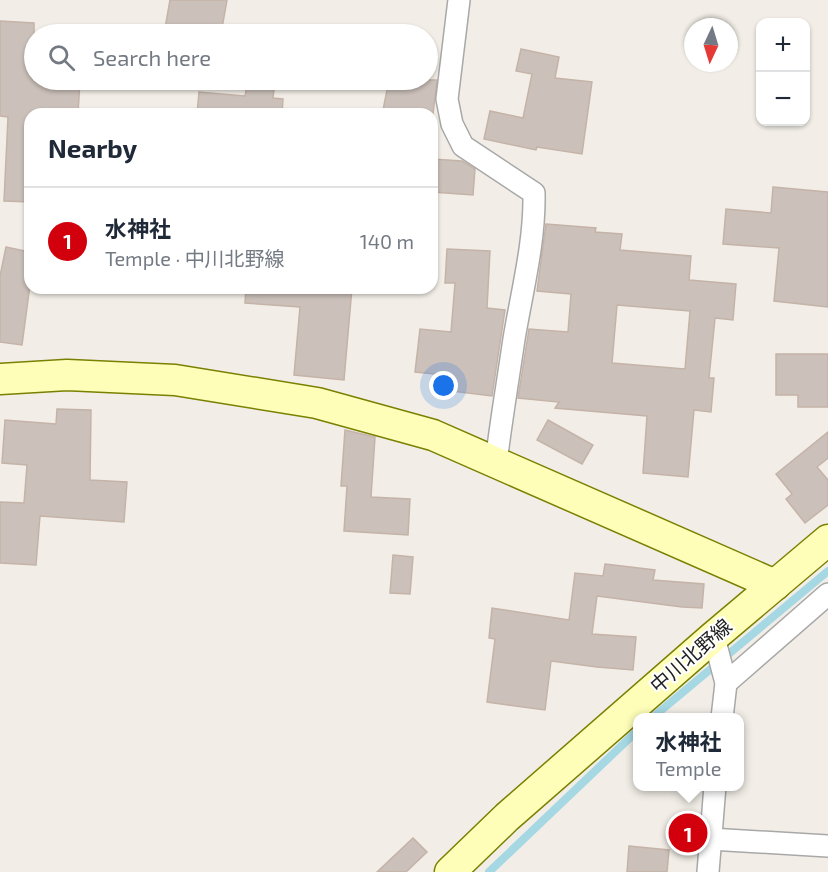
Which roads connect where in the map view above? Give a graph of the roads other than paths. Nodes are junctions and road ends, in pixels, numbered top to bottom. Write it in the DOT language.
graph roads {
  1 [pos="459,0"];
  2 [pos="0,379"];
  3 [pos="496,463"];
  4 [pos="828,540"];
  5 [pos="775,585"];
  6 [pos="828,594"];
  7 [pos="714,641"];
  8 [pos="726,683"];
  9 [pos="722,713"];
  10 [pos="715,791"];
  11 [pos="710,839"];
  12 [pos="828,846"];
  13 [pos="450,872"];
  14 [pos="708,872"];
  1 -- 3 [label="street"];
  2 -- 3 [label="street"];
  3 -- 5 [label="street"];
  4 -- 5 [label="street, 中川北野線"];
  5 -- 7 [label="street, 中川北野線"];
  6 -- 8 [label="street"];
  7 -- 8 [label="street"];
  7 -- 13 [label="street, 中川北野線"];
  8 -- 9 [label="street"];
  10 -- 11 [label="street"];
  11 -- 12 [label="street"];
  11 -- 14 [label="street"];
}
